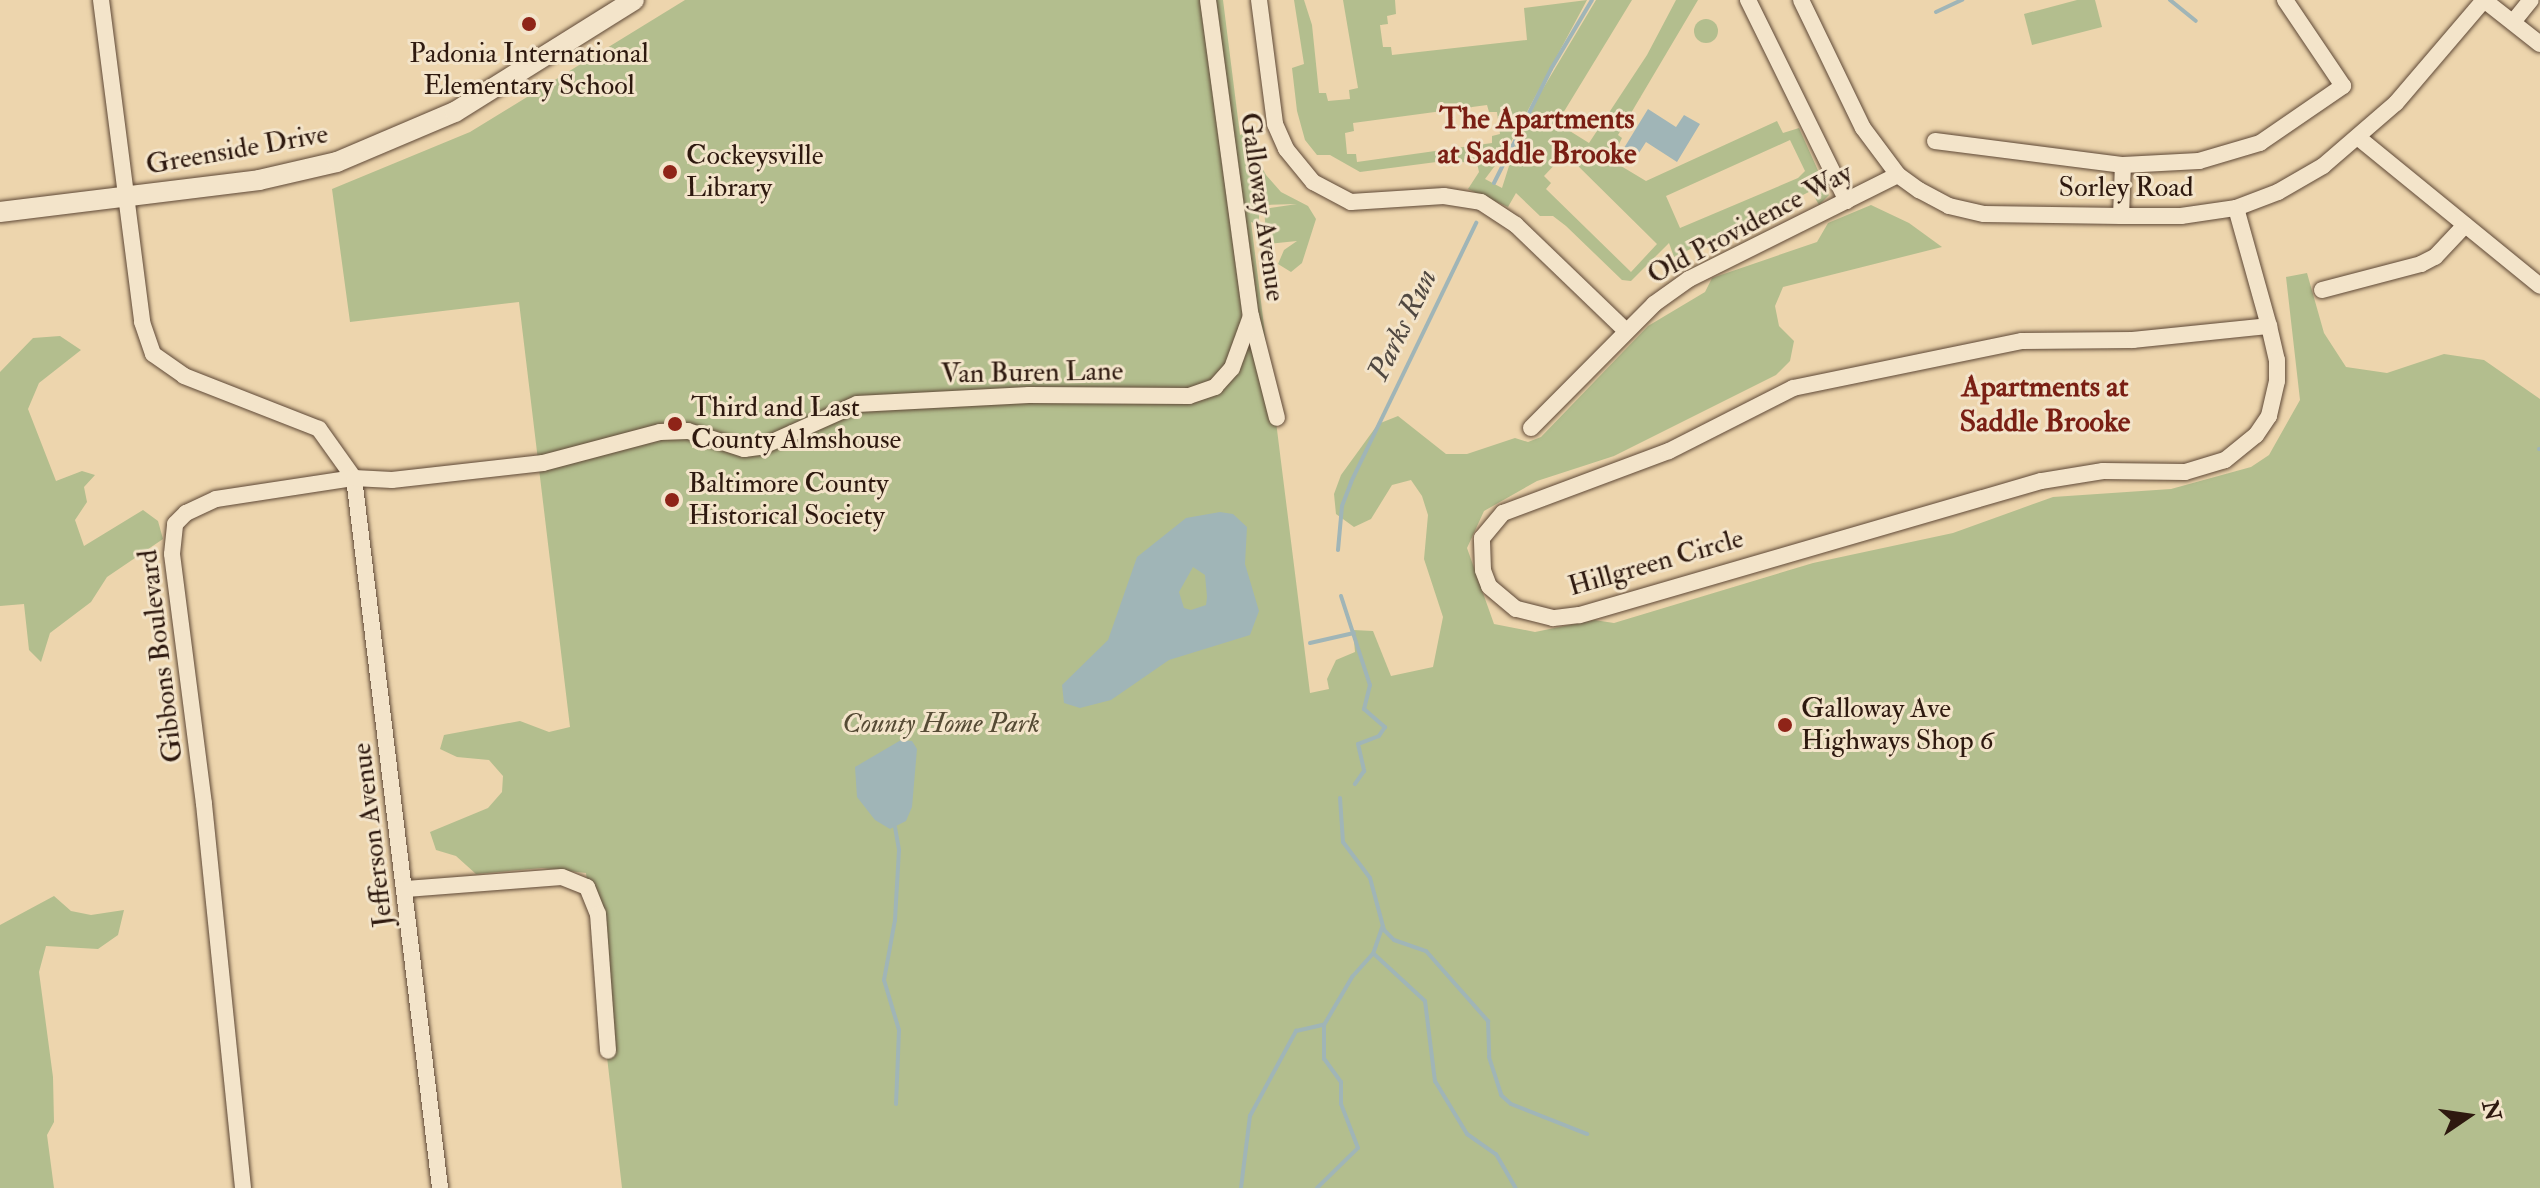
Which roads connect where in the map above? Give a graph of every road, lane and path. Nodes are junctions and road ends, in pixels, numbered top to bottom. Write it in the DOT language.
graph roads {
  1 [pos="101,0"];
  2 [pos="634,0"];
  3 [pos="1208,0"];
  4 [pos="1259,0"];
  5 [pos="1748,0"];
  6 [pos="1801,0"];
  7 [pos="2285,0"];
  8 [pos="2484,0"];
  9 [pos="2531,0"];
  10 [pos="2513,22"];
  11 [pos="2540,44"];
  12 [pos="2360,139"];
  13 [pos="1935,141"];
  14 [pos="2123,165"];
  15 [pos="1898,175"];
  16 [pos="126,198"];
  17 [pos="1847,201"];
  18 [pos="2236,208"];
  19 [pos="0,212"];
  20 [pos="2121,216"];
  21 [pos="2465,225"];
  22 [pos="2540,286"];
  23 [pos="2322,290"];
  24 [pos="1251,316"];
  25 [pos="2269,326"];
  26 [pos="1625,330"];
  27 [pos="1277,418"];
  28 [pos="1531,428"];
  29 [pos="354,478"];
  30 [pos="406,889"];
  31 [pos="608,1051"];
  32 [pos="243,1188"];
  33 [pos="440,1188"];
  1 -- 16 [label="street"];
  2 -- 16 [label="street, Greenside Drive"];
  3 -- 24 [label="street, Galloway Avenue"];
  4 -- 26 [label="street"];
  5 -- 17 [label="street"];
  6 -- 15 [label="street, Sorley Road"];
  7 -- 14 [label="street"];
  8 -- 10 [label="street"];
  8 -- 12 [label="street, Sorley Road"];
  9 -- 10 [label="street"];
  10 -- 11 [label="street"];
  12 -- 18 [label="street, Sorley Road"];
  12 -- 21 [label="street"];
  13 -- 14 [label="street"];
  14 -- 20 [label="street"];
  15 -- 17 [label="street, Old Providence Way"];
  15 -- 20 [label="street, Sorley Road"];
  16 -- 19 [label="street, Greenside Drive"];
  16 -- 29 [label="street"];
  17 -- 26 [label="street, Old Providence Way"];
  18 -- 20 [label="street, Sorley Road"];
  18 -- 25 [label="street, Hillgreen Circle"];
  21 -- 22 [label="street"];
  21 -- 23 [label="street"];
  24 -- 27 [label="street, Galloway Avenue"];
  24 -- 29 [label="street, Van Buren Lane"];
  25 -- 25 [label="street, Hillgreen Circle"];
  26 -- 28 [label="street, Old Providence Way"];
  29 -- 30 [label="street, Jefferson Avenue"];
  29 -- 32 [label="street, Gibbons Boulevard"];
  30 -- 31 [label="street"];
  30 -- 33 [label="street, Jefferson Avenue"];
}
